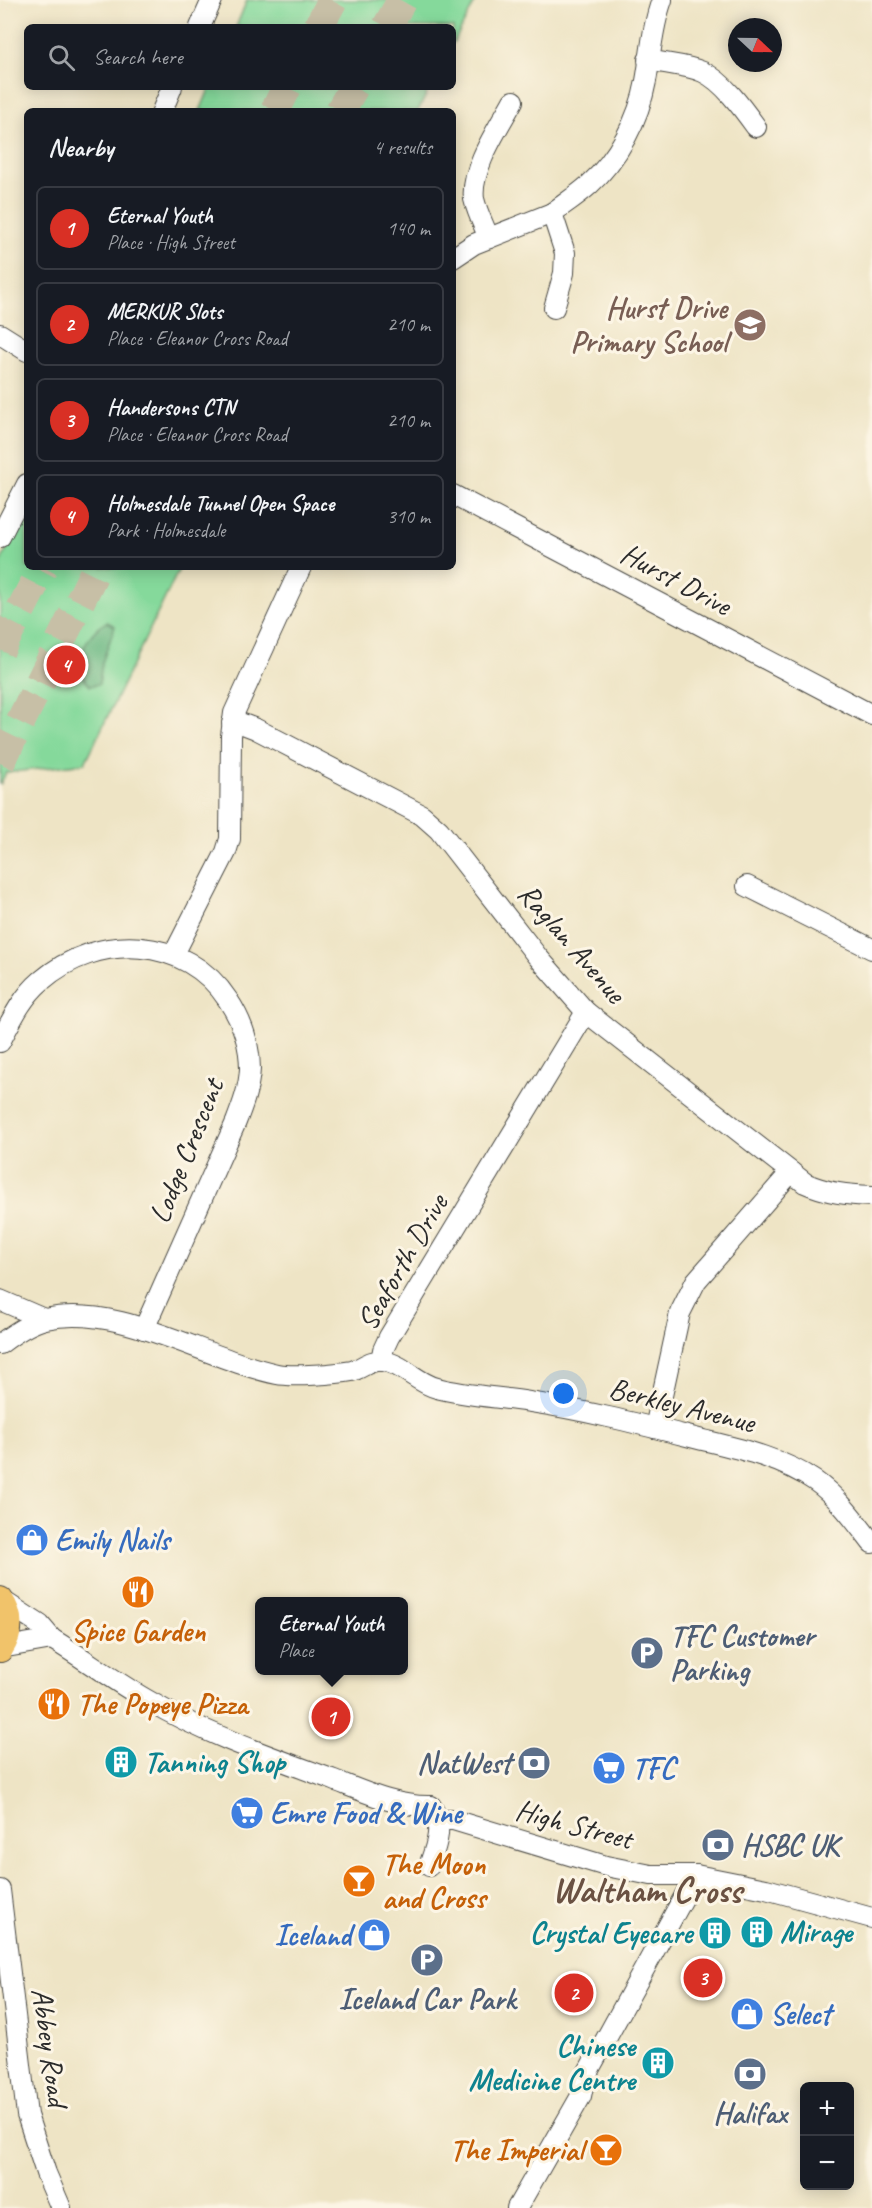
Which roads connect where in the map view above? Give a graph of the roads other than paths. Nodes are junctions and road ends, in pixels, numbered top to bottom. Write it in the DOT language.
graph roads {
  1 [pos="212,0"];
  2 [pos="662,0"];
  3 [pos="201,24"];
  4 [pos="648,60"];
  5 [pos="171,90"];
  6 [pos="513,101"];
  7 [pos="163,108"];
  8 [pos="756,127"];
  9 [pos="552,213"];
  10 [pos="489,238"];
  11 [pos="456,256"];
  12 [pos="554,309"];
  13 [pos="0,334"];
  14 [pos="24,349"];
  15 [pos="24,490"];
  16 [pos="456,497"];
  17 [pos="0,537"];
  18 [pos="300,570"];
  19 [pos="872,715"];
  20 [pos="232,723"];
  21 [pos="747,885"];
  22 [pos="872,949"];
  23 [pos="174,954"];
  24 [pos="586,1012"];
  25 [pos="0,1042"];
  26 [pos="791,1172"];
  27 [pos="872,1196"];
  28 [pos="0,1300"];
  29 [pos="44,1319"];
  30 [pos="144,1329"];
  31 [pos="0,1344"];
  32 [pos="381,1361"];
  33 [pos="655,1428"];
  34 [pos="872,1543"];
  35 [pos="0,1599"];
  36 [pos="52,1640"];
  37 [pos="1,1649"];
  38 [pos="438,1820"];
  39 [pos="429,1866"];
  40 [pos="696,1875"];
  41 [pos="0,1890"];
  42 [pos="872,1918"];
  43 [pos="61,2208"];
  44 [pos="517,2208"];
  1 -- 3 [label="street"];
  2 -- 4 [label="street"];
  4 -- 8 [label="street"];
  4 -- 9 [label="street"];
  5 -- 7 [label="street"];
  6 -- 10 [label="street"];
  9 -- 10 [label="street"];
  9 -- 12 [label="street"];
  10 -- 11 [label="street"];
  13 -- 14 [label="street"];
  15 -- 17 [label="street"];
  16 -- 19 [label="street, Hurst Drive"];
  18 -- 20 [label="street"];
  20 -- 23 [label="street"];
  20 -- 24 [label="street, Raglan Avenue"];
  21 -- 22 [label="street"];
  23 -- 25 [label="street, Lodge Crescent"];
  23 -- 30 [label="street, Lodge Crescent"];
  24 -- 26 [label="street, Raglan Avenue"];
  24 -- 32 [label="street, Seaforth Drive"];
  26 -- 27 [label="street, Raglan Avenue"];
  26 -- 33 [label="street"];
  28 -- 29 [label="street"];
  29 -- 30 [label="street"];
  29 -- 31 [label="street"];
  30 -- 32 [label="street, Seaforth Drive"];
  32 -- 33 [label="street, Berkley Avenue"];
  33 -- 34 [label="street, Berkley Avenue"];
  35 -- 36 [label="street, High Street"];
  35 -- 37 [label="main road"];
  36 -- 37 [label="street"];
  36 -- 38 [label="street, High Street"];
  38 -- 39 [label="street"];
  38 -- 40 [label="street, High Street"];
  40 -- 42 [label="street, High Street"];
  40 -- 44 [label="street"];
  41 -- 43 [label="street, Abbey Road"];
}
